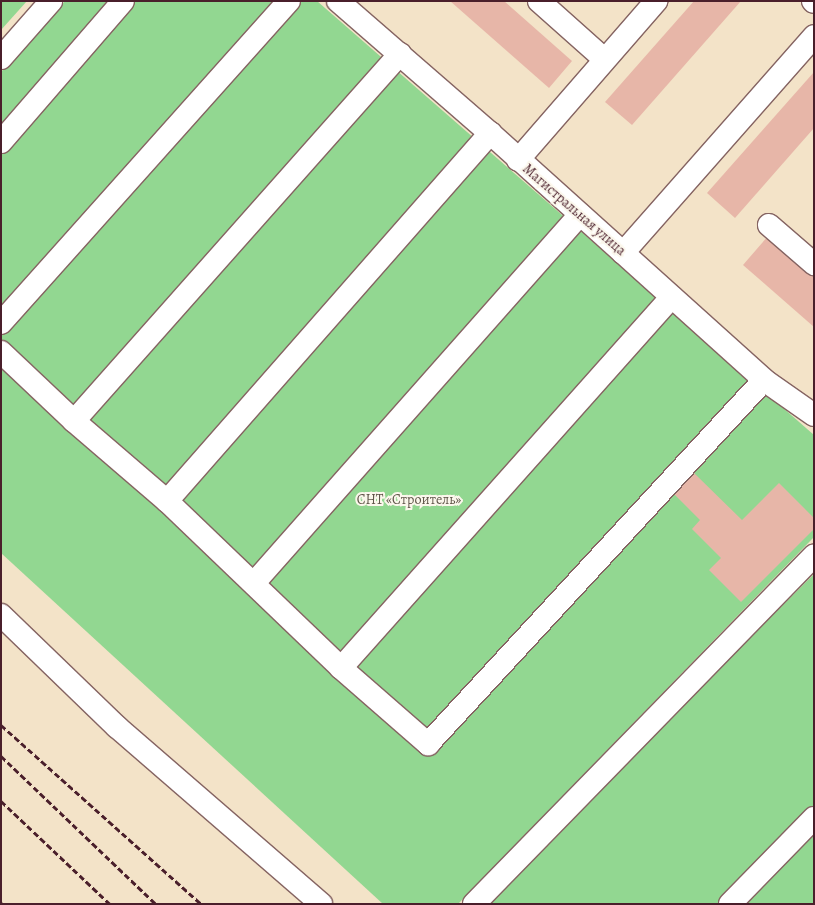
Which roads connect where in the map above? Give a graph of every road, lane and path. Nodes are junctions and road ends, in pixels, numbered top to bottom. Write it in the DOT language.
graph roads {
  1 [pos="51,1"];
  2 [pos="124,1"];
  3 [pos="289,1"];
  4 [pos="338,1"];
  5 [pos="539,1"];
  6 [pos="656,1"];
  7 [pos="814,36"];
  8 [pos="400,54"];
  9 [pos="1,58"];
  10 [pos="604,60"];
  11 [pos="490,132"];
  12 [pos="1,142"];
  13 [pos="518,160"];
  14 [pos="580,214"];
  15 [pos="769,225"];
  16 [pos="623,253"];
  17 [pos="814,264"];
  18 [pos="672,297"];
  19 [pos="1,323"];
  20 [pos="1,352"];
  21 [pos="764,380"];
  22 [pos="814,415"];
  23 [pos="74,421"];
  24 [pos="167,501"];
  25 [pos="814,555"];
  26 [pos="254,583"];
  27 [pos="1,615"];
  28 [pos="342,668"];
  29 [pos="814,818"];
  30 [pos="321,904"];
  31 [pos="474,904"];
  32 [pos="730,904"];
  1 -- 9 [label="street"];
  2 -- 12 [label="street"];
  3 -- 19 [label="street"];
  4 -- 8 [label="street, Магистральная улица"];
  5 -- 10 [label="street"];
  6 -- 10 [label="street"];
  7 -- 16 [label="street"];
  8 -- 11 [label="street, Магистральная улица"];
  8 -- 23 [label="street"];
  10 -- 13 [label="street"];
  11 -- 13 [label="street, Магистральная улица"];
  11 -- 24 [label="street"];
  13 -- 14 [label="street, Магистральная улица"];
  14 -- 16 [label="street, Магистральная улица"];
  14 -- 26 [label="street"];
  15 -- 17 [label="street"];
  16 -- 18 [label="street, Магистральная улица"];
  18 -- 21 [label="street, Магистральная улица"];
  18 -- 28 [label="street"];
  20 -- 23 [label="street"];
  21 -- 22 [label="street, Магистральная улица"];
  21 -- 28 [label="street"];
  23 -- 24 [label="street"];
  24 -- 26 [label="street"];
  25 -- 31 [label="street"];
  26 -- 28 [label="street"];
  27 -- 30 [label="street"];
  29 -- 32 [label="street"];
}
